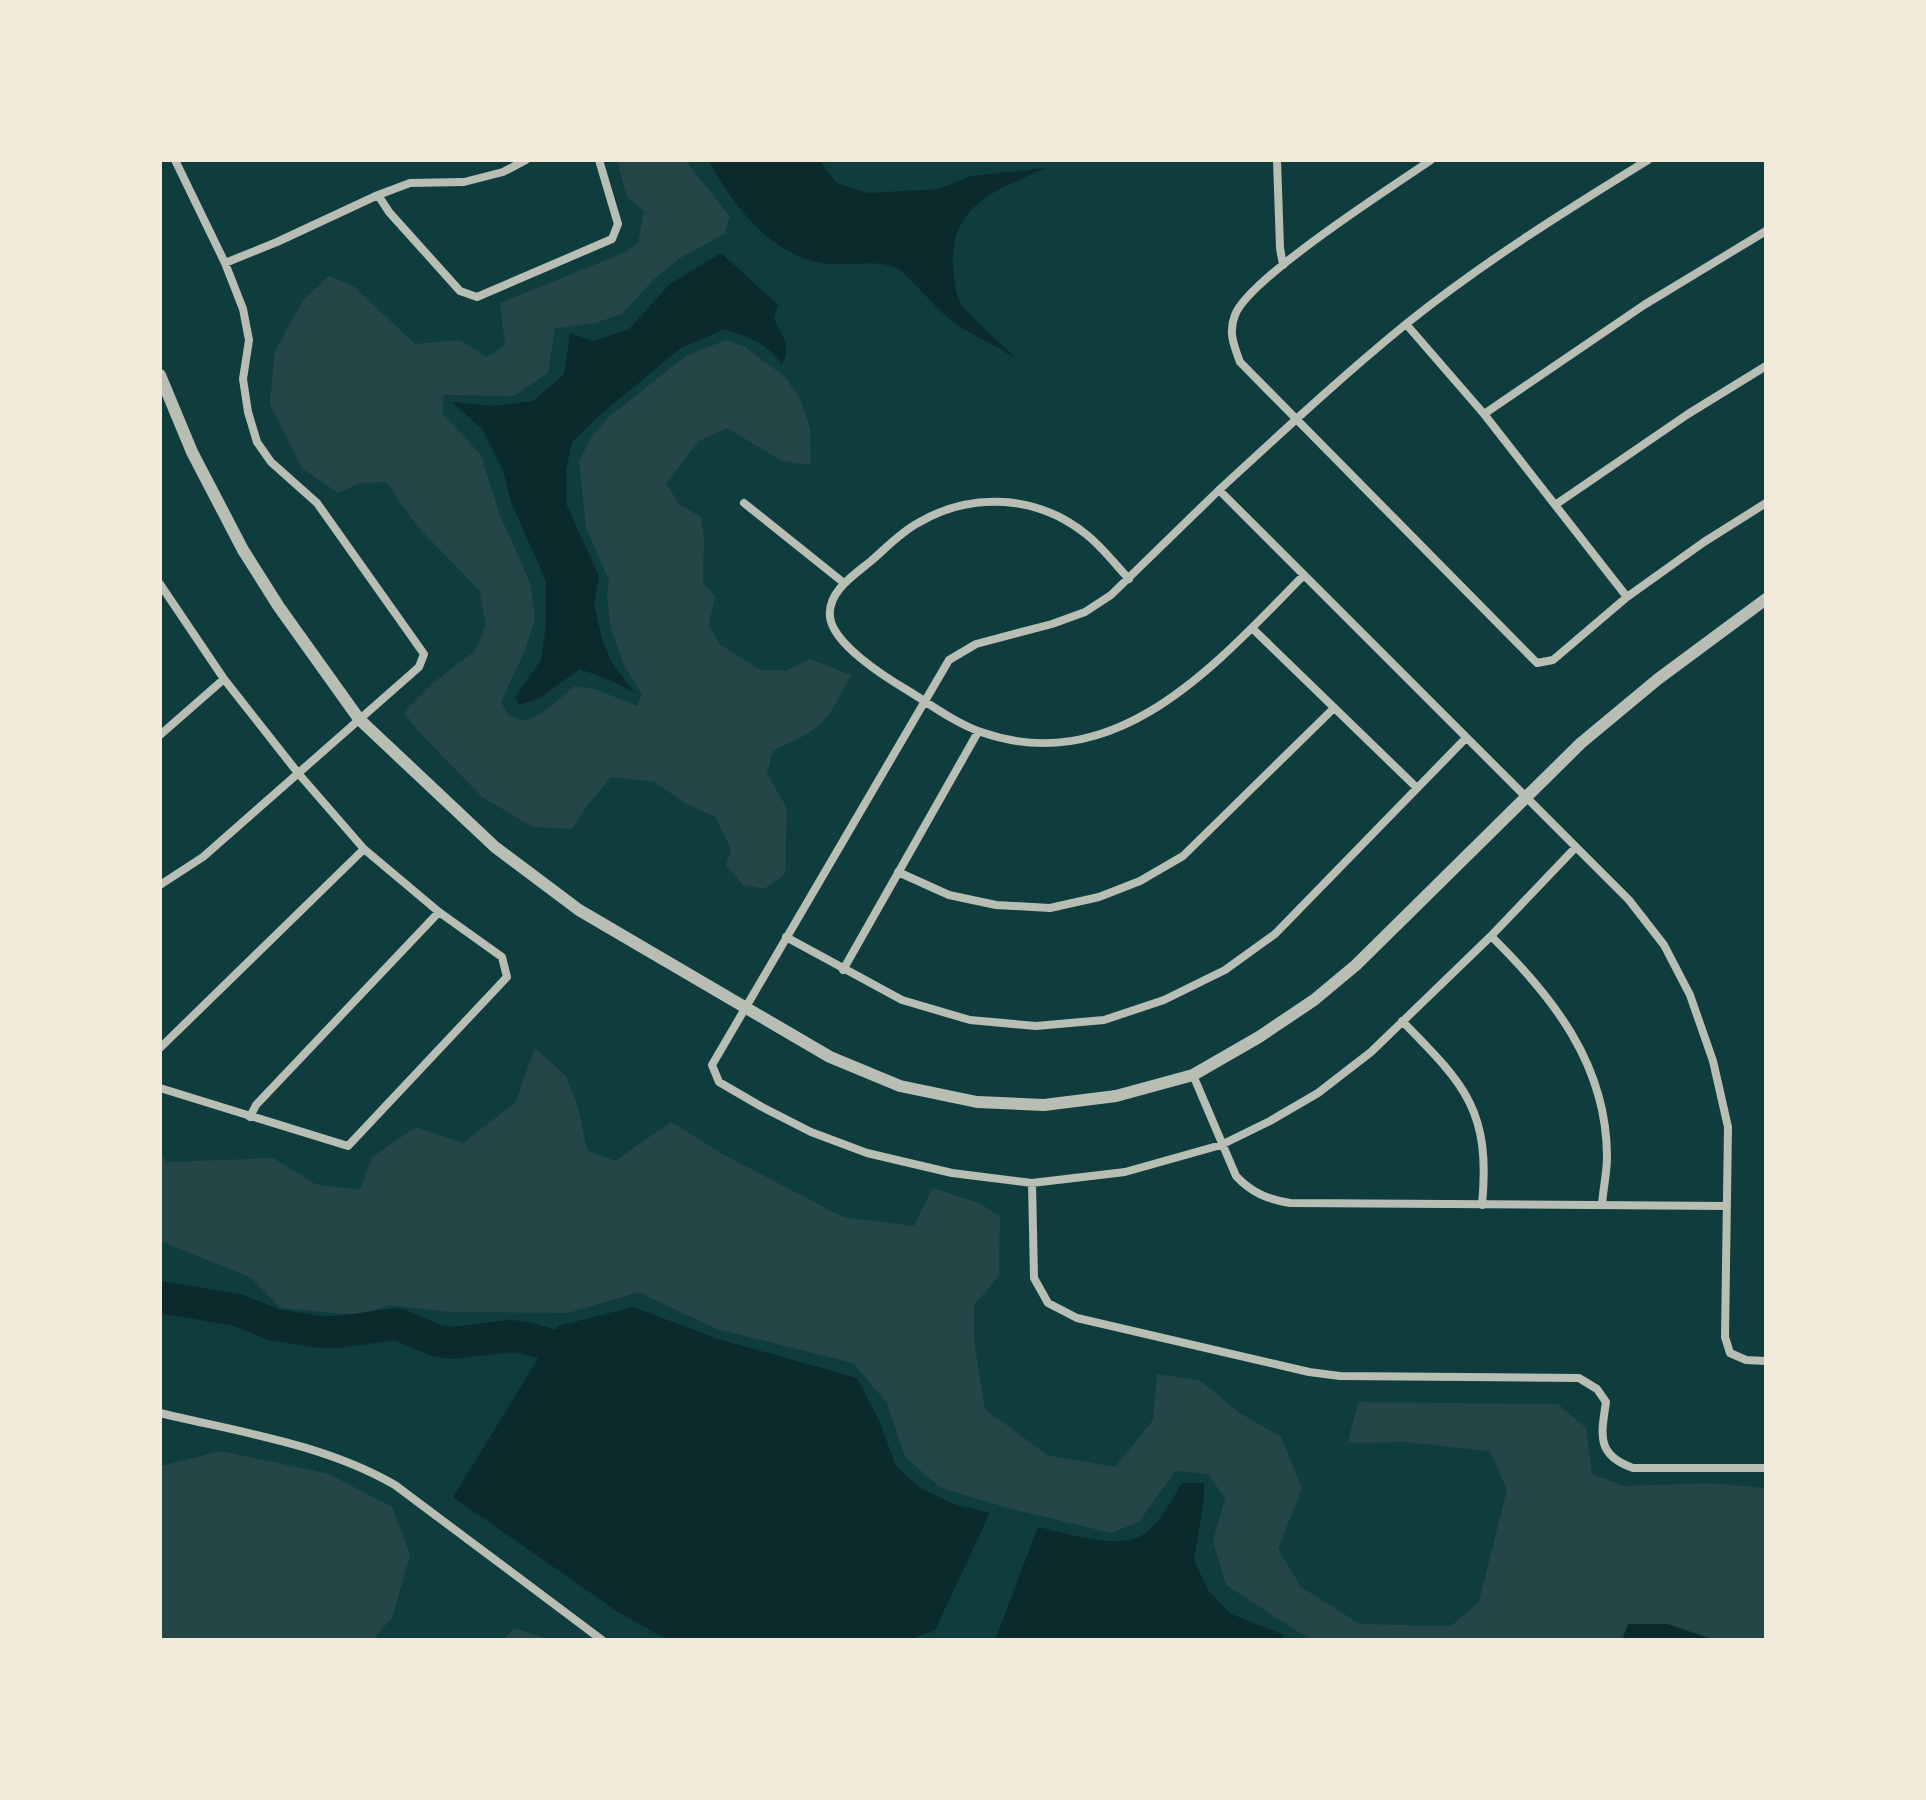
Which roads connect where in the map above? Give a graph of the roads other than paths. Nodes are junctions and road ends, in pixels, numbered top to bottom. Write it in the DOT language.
graph roads {
  1 [pos="175,160"];
  2 [pos="526,160"];
  3 [pos="599,160"];
  4 [pos="1277,160"];
  5 [pos="1431,160"];
  6 [pos="1648,160"];
  7 [pos="378,195"];
  8 [pos="1766,231"];
  9 [pos="225,263"];
  10 [pos="1283,265"];
  11 [pos="1406,324"];
  12 [pos="1766,366"];
  13 [pos="160,375"];
  14 [pos="1484,414"];
  15 [pos="1296,419"];
  16 [pos="1219,490"];
  17 [pos="744,503"];
  18 [pos="1766,503"];
  19 [pos="1555,505"];
  20 [pos="1303,576"];
  21 [pos="1129,579"];
  22 [pos="844,583"];
  23 [pos="160,584"];
  24 [pos="1627,597"];
  25 [pos="1766,599"];
  26 [pos="1252,628"];
  27 [pos="224,679"];
  28 [pos="923,700"];
  29 [pos="1334,708"];
  30 [pos="359,719"];
  31 [pos="978,732"];
  32 [pos="160,735"];
  33 [pos="1466,738"];
  34 [pos="298,773"];
  35 [pos="1417,788"];
  36 [pos="1526,795"];
  37 [pos="1576,847"];
  38 [pos="364,849"];
  39 [pos="898,872"];
  40 [pos="160,885"];
  41 [pos="439,912"];
  42 [pos="1491,936"];
  43 [pos="786,937"];
  44 [pos="843,970"];
  45 [pos="744,1008"];
  46 [pos="1402,1021"];
  47 [pos="160,1048"];
  48 [pos="1193,1075"];
  49 [pos="160,1088"];
  50 [pos="250,1117"];
  51 [pos="1221,1145"];
  52 [pos="1032,1183"];
  53 [pos="1482,1205"];
  54 [pos="1602,1205"];
  55 [pos="1727,1206"];
  56 [pos="1766,1361"];
  57 [pos="160,1413"];
  58 [pos="1766,1468"];
  59 [pos="602,1640"];
  1 -- 9 [label="street"];
  2 -- 7 [label="street"];
  3 -- 7 [label="street"];
  4 -- 10 [label="street"];
  5 -- 10 [label="street"];
  6 -- 11 [label="street"];
  7 -- 9 [label="street"];
  8 -- 14 [label="street"];
  9 -- 30 [label="street"];
  10 -- 15 [label="street"];
  11 -- 14 [label="street"];
  11 -- 15 [label="street"];
  12 -- 19 [label="street"];
  13 -- 30 [label="street"];
  14 -- 19 [label="street"];
  15 -- 16 [label="street"];
  15 -- 24 [label="street"];
  16 -- 20 [label="street"];
  16 -- 21 [label="street"];
  17 -- 22 [label="street"];
  18 -- 24 [label="street"];
  19 -- 24 [label="street"];
  20 -- 26 [label="street"];
  20 -- 33 [label="street"];
  21 -- 22 [label="street"];
  21 -- 28 [label="street"];
  22 -- 28 [label="street"];
  23 -- 27 [label="street"];
  25 -- 36 [label="street"];
  26 -- 29 [label="street"];
  26 -- 31 [label="street"];
  27 -- 32 [label="street"];
  27 -- 34 [label="street"];
  28 -- 31 [label="street"];
  28 -- 43 [label="street"];
  29 -- 35 [label="street"];
  29 -- 39 [label="street"];
  30 -- 34 [label="street"];
  30 -- 45 [label="street"];
  31 -- 39 [label="street"];
  33 -- 35 [label="street"];
  33 -- 36 [label="street"];
  34 -- 38 [label="street"];
  34 -- 40 [label="street"];
  35 -- 44 [label="street"];
  36 -- 37 [label="street"];
  36 -- 48 [label="street"];
  37 -- 42 [label="street"];
  37 -- 55 [label="street"];
  38 -- 41 [label="street"];
  38 -- 47 [label="street"];
  39 -- 44 [label="street"];
  41 -- 50 [label="street"];
  41 -- 50 [label="street"];
  42 -- 46 [label="street"];
  42 -- 54 [label="street"];
  43 -- 44 [label="street"];
  43 -- 45 [label="street"];
  45 -- 48 [label="street"];
  45 -- 52 [label="street"];
  46 -- 51 [label="street"];
  46 -- 53 [label="street"];
  48 -- 51 [label="street"];
  49 -- 50 [label="street"];
  51 -- 52 [label="street"];
  51 -- 53 [label="street"];
  52 -- 58 [label="street"];
  53 -- 54 [label="street"];
  54 -- 55 [label="street"];
  55 -- 56 [label="street"];
  57 -- 59 [label="street"];
}
